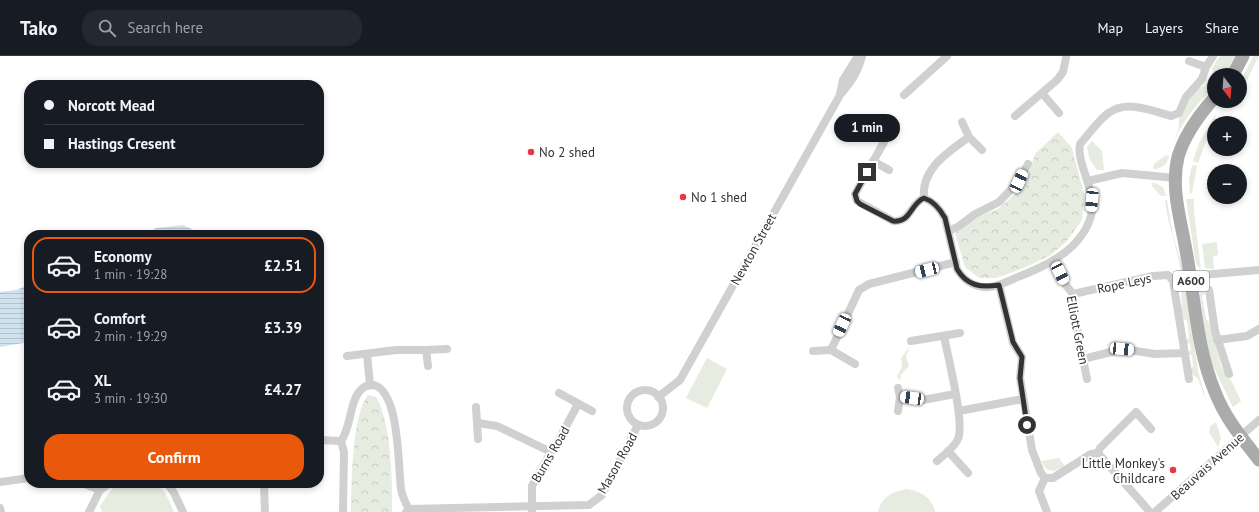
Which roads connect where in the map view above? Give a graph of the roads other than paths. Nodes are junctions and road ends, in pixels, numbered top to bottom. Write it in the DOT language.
graph roads {
  1 [pos="858,56"];
  2 [pos="862,56"];
  3 [pos="1213,56"];
  4 [pos="1243,56"];
  5 [pos="943,57"];
  6 [pos="1068,57"];
  7 [pos="1189,61"];
  8 [pos="1206,66"];
  9 [pos="1237,68"];
  10 [pos="1042,93"];
  11 [pos="840,95"];
  12 [pos="904,95"];
  13 [pos="1207,107"];
  14 [pos="1059,113"];
  15 [pos="1015,116"];
  16 [pos="962,122"];
  17 [pos="969,137"];
  18 [pos="884,142"];
  19 [pos="982,150"];
  20 [pos="873,161"];
  21 [pos="1028,164"];
  22 [pos="889,170"];
  23 [pos="1176,178"];
  24 [pos="1088,181"];
  25 [pos="924,198"];
  26 [pos="949,231"];
  27 [pos="956,262"];
  28 [pos="1054,262"];
  29 [pos="1259,270"];
  30 [pos="1190,276"];
  31 [pos="999,285"];
  32 [pos="1209,290"];
  33 [pos="1073,294"];
  34 [pos="1259,329"];
  35 [pos="960,333"];
  36 [pos="944,336"];
  37 [pos="1217,340"];
  38 [pos="911,341"];
  39 [pos="447,349"];
  40 [pos="426,350"];
  41 [pos="830,350"];
  42 [pos="813,351"];
  43 [pos="1184,353"];
  44 [pos="367,354"];
  45 [pos="347,356"];
  46 [pos="1084,359"];
  47 [pos="855,364"];
  48 [pos="428,366"];
  49 [pos="1229,374"];
  50 [pos="1087,379"];
  51 [pos="1189,379"];
  52 [pos="370,385"];
  53 [pos="898,388"];
  54 [pos="559,393"];
  55 [pos="955,394"];
  56 [pos="658,397"];
  57 [pos="900,397"];
  58 [pos="1023,399"];
  59 [pos="578,404"];
  60 [pos="476,407"];
  61 [pos="898,411"];
  62 [pos="959,411"];
  63 [pos="592,412"];
  64 [pos="1259,420"];
  65 [pos="478,423"];
  66 [pos="638,425"];
  67 [pos="1152,429"];
  68 [pos="1240,437"];
  69 [pos="478,439"];
  70 [pos="324,440"];
  71 [pos="341,441"];
  72 [pos="551,452"];
  73 [pos="948,452"];
  74 [pos="1098,453"];
  75 [pos="1259,460"];
  76 [pos="936,462"];
  77 [pos="968,473"];
  78 [pos="1045,478"];
  79 [pos="24,479"];
  80 [pos="0,482"];
  81 [pos="95,488"];
  82 [pos="103,488"];
  83 [pos="170,488"];
  84 [pos="264,488"];
  85 [pos="100,490"];
  86 [pos="0,508"];
  87 [pos="532,509"];
  88 [pos="408,510"];
  89 [pos="475,510"];
  90 [pos="1,512"];
  91 [pos="89,512"];
  92 [pos="183,512"];
  93 [pos="265,512"];
  94 [pos="343,512"];
  95 [pos="1047,512"];
  96 [pos="1150,512"];
  97 [pos="1155,512"];
  1 -- 11 [label="street, Newton Street"];
  2 -- 11 [label="street, Newton Street"];
  3 -- 8 [label="street"];
  4 -- 9 [label="main road"];
  5 -- 12 [label="street"];
  6 -- 10 [label="street"];
  7 -- 8 [label="street"];
  8 -- 24 [label="street"];
  10 -- 14 [label="street"];
  10 -- 15 [label="street"];
  11 -- 56 [label="street, Newton Street"];
  13 -- 23 [label="main road, A600"];
  16 -- 17 [label="street"];
  17 -- 19 [label="street"];
  17 -- 25 [label="street"];
  18 -- 20 [label="street"];
  20 -- 22 [label="street"];
  20 -- 25 [label="street"];
  21 -- 26 [label="street"];
  23 -- 24 [label="street"];
  23 -- 30 [label="main road, A600"];
  24 -- 28 [label="street"];
  25 -- 26 [label="street"];
  26 -- 27 [label="street"];
  27 -- 31 [label="street"];
  27 -- 41 [label="street"];
  28 -- 31 [label="street"];
  28 -- 33 [label="street, Elliott Green"];
  29 -- 30 [label="street"];
  30 -- 68 [label="main road, A600"];
  31 -- 58 [label="street"];
  32 -- 37 [label="street"];
  33 -- 43 [label="street, Rope Leys"];
  33 -- 46 [label="street, Elliott Green"];
  34 -- 37 [label="street"];
  35 -- 36 [label="street"];
  36 -- 38 [label="street"];
  36 -- 55 [label="street"];
  37 -- 49 [label="street"];
  39 -- 40 [label="street"];
  40 -- 44 [label="street"];
  40 -- 48 [label="street"];
  41 -- 42 [label="street"];
  41 -- 47 [label="street"];
  43 -- 46 [label="street"];
  43 -- 51 [label="street"];
  44 -- 45 [label="street"];
  44 -- 52 [label="street"];
  46 -- 50 [label="street, Elliott Green"];
  52 -- 71 [label="street"];
  52 -- 88 [label="street"];
  53 -- 57 [label="street"];
  54 -- 59 [label="street"];
  55 -- 57 [label="street"];
  55 -- 62 [label="street"];
  56 -- 66 [label="street"];
  56 -- 66 [label="street"];
  57 -- 61 [label="street"];
  58 -- 62 [label="street"];
  58 -- 78 [label="street"];
  59 -- 63 [label="street"];
  59 -- 72 [label="street, Burns Road"];
  60 -- 65 [label="street"];
  62 -- 73 [label="street"];
  64 -- 68 [label="street, Beauvais Avenue"];
  65 -- 69 [label="street"];
  65 -- 72 [label="street"];
  66 -- 87 [label="street, Mason Road"];
  67 -- 74 [label="street"];
  68 -- 75 [label="main road, A600"];
  68 -- 97 [label="street, Beauvais Avenue"];
  70 -- 71 [label="street"];
  71 -- 94 [label="street"];
  72 -- 87 [label="street, Burns Road"];
  73 -- 76 [label="street"];
  73 -- 77 [label="street"];
  74 -- 78 [label="street"];
  74 -- 96 [label="street"];
  78 -- 95 [label="street"];
  79 -- 80 [label="street"];
  81 -- 85 [label="street"];
  82 -- 85 [label="street"];
  83 -- 92 [label="street"];
  84 -- 93 [label="street"];
  85 -- 91 [label="street"];
  86 -- 90 [label="street"];
  87 -- 89 [label="street, Mason Road"];
  88 -- 89 [label="street, Mason Road"];
}
